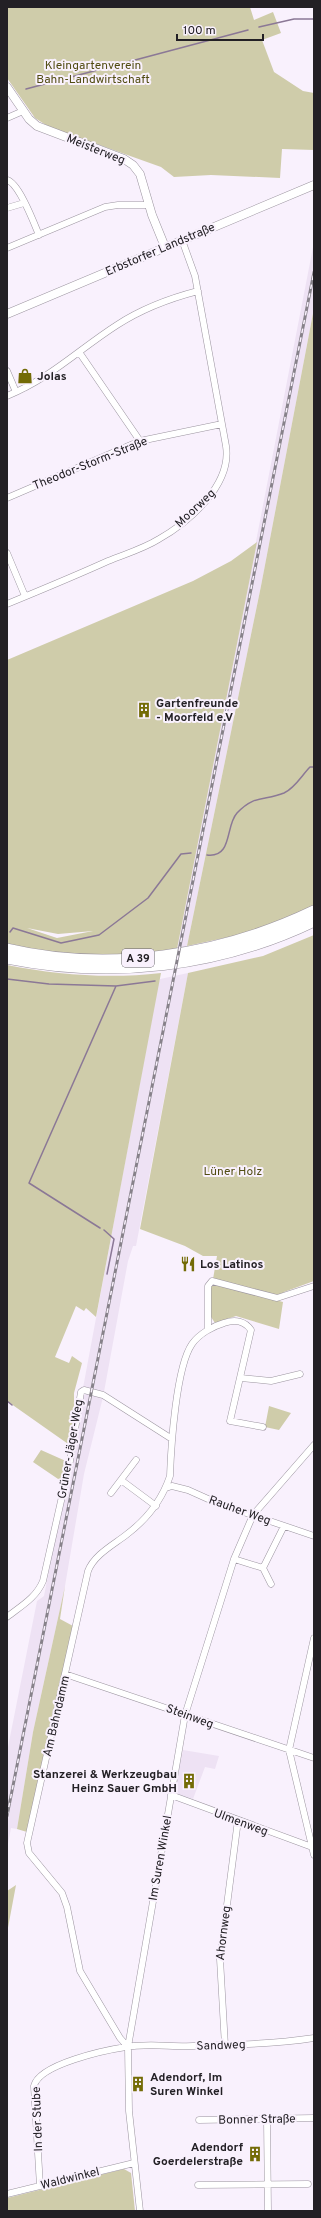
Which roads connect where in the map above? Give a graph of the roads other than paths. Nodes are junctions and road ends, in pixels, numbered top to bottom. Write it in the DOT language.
graph roads {
  1 [pos="7,86"];
  2 [pos="23,111"];
  3 [pos="7,118"];
  4 [pos="7,180"];
  5 [pos="314,185"];
  6 [pos="24,203"];
  7 [pos="149,205"];
  8 [pos="7,208"];
  9 [pos="39,235"];
  10 [pos="182,240"];
  11 [pos="7,248"];
  12 [pos="165,248"];
  13 [pos="198,291"];
  14 [pos="7,314"];
  15 [pos="79,352"];
  16 [pos="8,374"];
  17 [pos="16,392"];
  18 [pos="7,396"];
  19 [pos="222,424"];
  20 [pos="140,440"];
  21 [pos="7,498"];
  22 [pos="7,553"];
  23 [pos="26,596"];
  24 [pos="7,604"];
  25 [pos="314,911"];
  26 [pos="314,921"];
  27 [pos="7,949"];
  28 [pos="7,958"];
  29 [pos="314,1286"];
  30 [pos="208,1330"];
  31 [pos="300,1374"];
  32 [pos="242,1378"];
  33 [pos="263,1427"];
  34 [pos="172,1439"];
  35 [pos="314,1445"];
  36 [pos="136,1460"];
  37 [pos="121,1480"];
  38 [pos="166,1488"];
  39 [pos="111,1494"];
  40 [pos="156,1506"];
  41 [pos="253,1515"];
  42 [pos="284,1526"];
  43 [pos="314,1536"];
  44 [pos="234,1559"];
  45 [pos="263,1568"];
  46 [pos="271,1584"];
  47 [pos="7,1617"];
  48 [pos="314,1638"];
  49 [pos="65,1674"];
  50 [pos="185,1715"];
  51 [pos="289,1750"];
  52 [pos="314,1758"];
  53 [pos="171,1795"];
  54 [pos="238,1820"];
  55 [pos="312,1847"];
  56 [pos="314,1855"];
  57 [pos="314,2038"];
  58 [pos="225,2046"];
  59 [pos="128,2047"];
  60 [pos="314,2118"];
  61 [pos="267,2119"];
  62 [pos="199,2120"];
  63 [pos="134,2163"];
  64 [pos="198,2184"];
  65 [pos="267,2184"];
  66 [pos="308,2184"];
  67 [pos="40,2186"];
  68 [pos="7,2194"];
  69 [pos="140,2211"];
  70 [pos="268,2211"];
  1 -- 2 [label="street, Meisterweg"];
  2 -- 3 [label="street"];
  2 -- 7 [label="street, Meisterweg"];
  4 -- 6 [label="street"];
  5 -- 10 [label="street, Erbstorfer Landstraße"];
  6 -- 8 [label="street"];
  6 -- 9 [label="street"];
  7 -- 9 [label="street"];
  7 -- 12 [label="street, Meisterweg"];
  9 -- 11 [label="street"];
  10 -- 12 [label="street, Erbstorfer Landstraße"];
  10 -- 13 [label="street, Moorweg"];
  12 -- 14 [label="street, Erbstorfer Landstraße"];
  13 -- 15 [label="street"];
  13 -- 19 [label="street, Moorweg"];
  15 -- 17 [label="street"];
  15 -- 20 [label="street"];
  16 -- 17 [label="street"];
  17 -- 18 [label="street"];
  19 -- 20 [label="street, Theodor-Storm-Straße"];
  19 -- 23 [label="street, Moorweg"];
  20 -- 21 [label="street, Theodor-Storm-Straße"];
  22 -- 23 [label="street"];
  23 -- 24 [label="street, Moorweg"];
  25 -- 27 [label="highway, A 39"];
  26 -- 28 [label="highway, A 39"];
  29 -- 30 [label="street"];
  30 -- 32 [label="street"];
  30 -- 34 [label="street, Am Bahndamm"];
  31 -- 32 [label="street"];
  32 -- 33 [label="street"];
  34 -- 38 [label="street, Am Bahndamm"];
  34 -- 47 [label="street, Grüner-Jäger-Weg"];
  35 -- 41 [label="street, Im Suren Winkel"];
  36 -- 37 [label="street"];
  37 -- 39 [label="street"];
  37 -- 40 [label="street"];
  38 -- 40 [label="street, Am Bahndamm"];
  38 -- 41 [label="street, Rauher Weg"];
  40 -- 49 [label="street, Am Bahndamm"];
  41 -- 42 [label="street, Rauher Weg"];
  41 -- 44 [label="street, Im Suren Winkel"];
  42 -- 43 [label="street, Rauher Weg"];
  42 -- 45 [label="street"];
  44 -- 45 [label="street"];
  44 -- 50 [label="street, Im Suren Winkel"];
  45 -- 46 [label="street"];
  48 -- 51 [label="street"];
  49 -- 50 [label="street, Steinweg"];
  49 -- 59 [label="street, Am Bahndamm"];
  50 -- 51 [label="street, Steinweg"];
  50 -- 53 [label="street, Im Suren Winkel"];
  51 -- 52 [label="street, Steinweg"];
  51 -- 55 [label="street"];
  53 -- 54 [label="street, Ulmenweg"];
  53 -- 59 [label="street, Im Suren Winkel"];
  54 -- 55 [label="street, Ulmenweg"];
  54 -- 58 [label="street, Ahornweg"];
  55 -- 56 [label="street"];
  57 -- 58 [label="street, Sandweg"];
  58 -- 59 [label="street, Sandweg"];
  59 -- 63 [label="street, Im Suren Winkel"];
  59 -- 67 [label="street, In der Stube"];
  60 -- 61 [label="street, Bonner Straße"];
  61 -- 62 [label="street, Bonner Straße"];
  61 -- 65 [label="street"];
  63 -- 67 [label="street, Waldwinkel"];
  63 -- 69 [label="street, Im Suren Winkel"];
  64 -- 65 [label="street"];
  65 -- 66 [label="street"];
  65 -- 70 [label="street"];
  67 -- 68 [label="street, Waldwinkel"];
}
